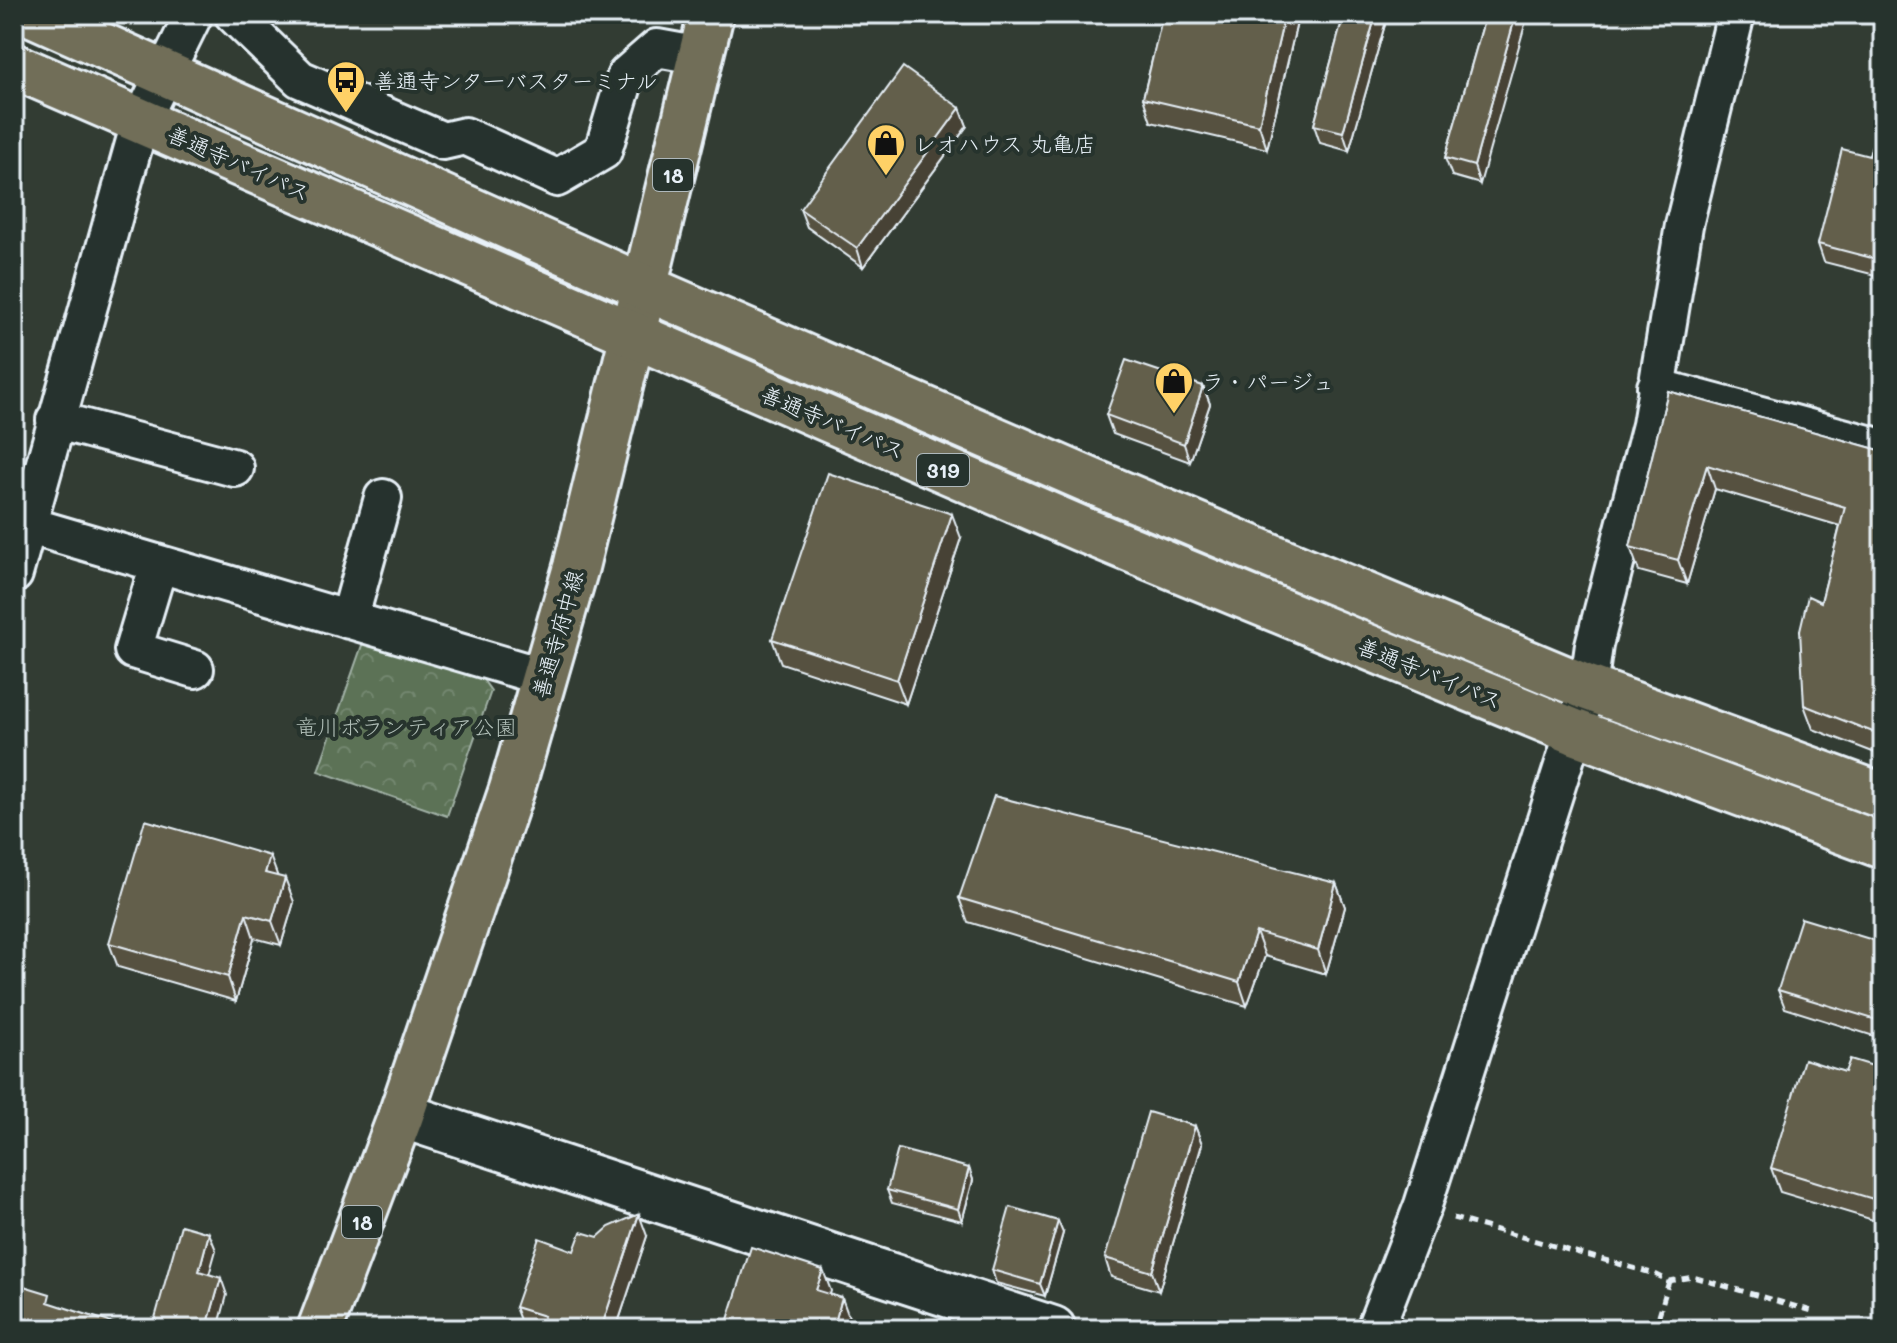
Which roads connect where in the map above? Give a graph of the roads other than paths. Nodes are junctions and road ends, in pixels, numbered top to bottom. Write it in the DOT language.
graph roads {
  1 [pos="32,14"];
  2 [pos="194,14"];
  3 [pos="233,14"];
  4 [pos="711,14"];
  5 [pos="1736,14"];
  6 [pos="701,56"];
  7 [pos="14,66"];
  8 [pos="163,73"];
  9 [pos="141,121"];
  10 [pos="646,288"];
  11 [pos="634,336"];
  12 [pos="1656,387"];
  13 [pos="55,420"];
  14 [pos="1883,448"];
  15 [pos="235,468"];
  16 [pos="383,498"];
  17 [pos="27,525"];
  18 [pos="159,564"];
  19 [pos="14,574"];
  20 [pos="349,620"];
  21 [pos="195,669"];
  22 [pos="544,677"];
  23 [pos="1588,688"];
  24 [pos="1575,732"];
  25 [pos="1883,796"];
  26 [pos="1883,846"];
  27 [pos="401,1115"];
  28 [pos="320,1329"];
  29 [pos="1053,1329"];
  30 [pos="1375,1329"];
  1 -- 8 [label="main road, 善通寺バイパス / 319"];
  2 -- 8 [label="street"];
  3 -- 6 [label="street"];
  4 -- 6 [label="main road, 善通寺府中線 / 18"];
  5 -- 12 [label="street"];
  6 -- 10 [label="main road, 善通寺府中線 / 18"];
  7 -- 9 [label="main road, 善通寺バイパス / 319"];
  8 -- 9 [label="street"];
  8 -- 10 [label="main road, 善通寺バイパス / 319"];
  9 -- 11 [label="main road, 善通寺バイパス / 319"];
  9 -- 13 [label="street"];
  10 -- 11 [label="main road, 善通寺府中線 / 18"];
  10 -- 23 [label="main road, 善通寺バイパス / 319"];
  11 -- 22 [label="main road, 善通寺府中線 / 18"];
  11 -- 24 [label="main road, 善通寺バイパス / 319"];
  12 -- 14 [label="street"];
  12 -- 23 [label="street"];
  13 -- 15 [label="street"];
  13 -- 17 [label="street"];
  16 -- 20 [label="street"];
  17 -- 18 [label="street"];
  17 -- 19 [label="street"];
  18 -- 20 [label="street"];
  18 -- 21 [label="street"];
  20 -- 22 [label="street"];
  22 -- 27 [label="main road, 善通寺府中線 / 18"];
  23 -- 24 [label="street"];
  23 -- 25 [label="main road, 善通寺バイパス / 319"];
  24 -- 26 [label="main road, 善通寺バイパス / 319"];
  24 -- 30 [label="street"];
  27 -- 28 [label="main road, 善通寺府中線 / 18"];
  27 -- 29 [label="street"];
}
